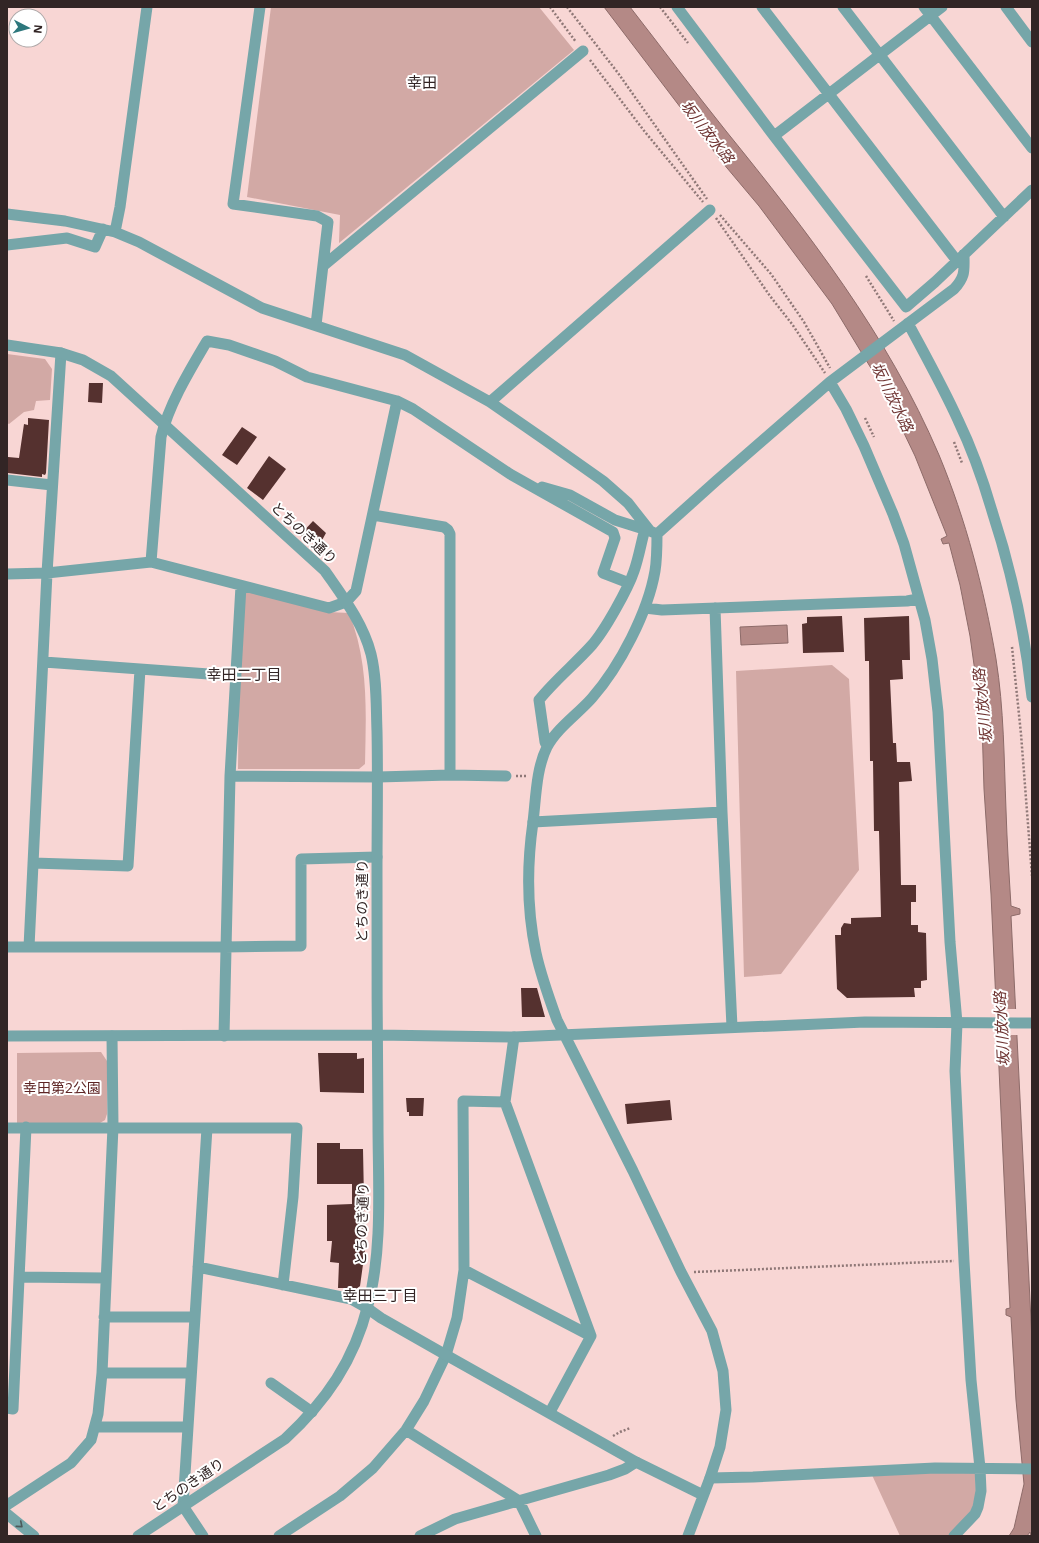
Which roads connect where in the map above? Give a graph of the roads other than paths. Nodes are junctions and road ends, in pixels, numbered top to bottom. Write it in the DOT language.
graph roads {
  1 [pos="147,7"];
  2 [pos="260,7"];
  3 [pos="677,7"];
  4 [pos="762,7"];
  5 [pos="843,7"];
  6 [pos="942,7"];
  7 [pos="1006,7"];
  8 [pos="927,11"];
  9 [pos="1032,42"];
  10 [pos="583,51"];
  11 [pos="879,56"];
  12 [pos="828,94"];
  13 [pos="774,136"];
  14 [pos="1032,148"];
  15 [pos="1032,190"];
  16 [pos="713,209"];
  17 [pos="7,214"];
  18 [pos="1004,217"];
  19 [pos="103,228"];
  20 [pos="116,232"];
  21 [pos="7,245"];
  22 [pos="961,257"];
  23 [pos="323,266"];
  24 [pos="316,325"];
  25 [pos="904,327"];
  26 [pos="7,345"];
  27 [pos="61,353"];
  28 [pos="833,380"];
  29 [pos="397,400"];
  30 [pos="490,402"];
  31 [pos="164,425"];
  32 [pos="7,480"];
  33 [pos="529,484"];
  34 [pos="52,485"];
  35 [pos="373,515"];
  36 [pos="650,531"];
  37 [pos="152,562"];
  38 [pos="47,573"];
  39 [pos="7,574"];
  40 [pos="629,583"];
  41 [pos="241,586"];
  42 [pos="918,599"];
  43 [pos="346,602"];
  44 [pos="645,608"];
  45 [pos="715,608"];
  46 [pos="44,662"];
  47 [pos="140,668"];
  48 [pos="236,676"];
  49 [pos="1032,697"];
  50 [pos="547,746"];
  51 [pos="450,775"];
  52 [pos="230,776"];
  53 [pos="506,776"];
  54 [pos="378,777"];
  55 [pos="722,812"];
  56 [pos="534,822"];
  57 [pos="377,858"];
  58 [pos="33,863"];
  59 [pos="7,947"];
  60 [pos="29,947"];
  61 [pos="225,947"];
  62 [pos="960,1023"];
  63 [pos="1032,1023"];
  64 [pos="732,1027"];
  65 [pos="377,1035"];
  66 [pos="7,1036"];
  67 [pos="112,1036"];
  68 [pos="224,1036"];
  69 [pos="566,1036"];
  70 [pos="514,1037"];
  71 [pos="505,1102"];
  72 [pos="113,1127"];
  73 [pos="7,1128"];
  74 [pos="26,1128"];
  75 [pos="207,1128"];
  76 [pos="198,1267"];
  77 [pos="464,1270"];
  78 [pos="19,1277"];
  79 [pos="106,1278"];
  80 [pos="283,1284"];
  81 [pos="367,1308"];
  82 [pos="104,1317"];
  83 [pos="195,1317"];
  84 [pos="591,1336"];
  85 [pos="446,1355"];
  86 [pos="102,1373"];
  87 [pos="191,1373"];
  88 [pos="271,1383"];
  89 [pos="7,1408"];
  90 [pos="312,1412"];
  91 [pos="550,1412"];
  92 [pos="95,1427"];
  93 [pos="188,1427"];
  94 [pos="406,1430"];
  95 [pos="636,1462"];
  96 [pos="984,1468"];
  97 [pos="1032,1469"];
  98 [pos="710,1478"];
  99 [pos="703,1495"];
  100 [pos="518,1501"];
  101 [pos="7,1505"];
  102 [pos="183,1506"];
  103 [pos="7,1514"];
  104 [pos="34,1536"];
  105 [pos="138,1536"];
  106 [pos="203,1536"];
  107 [pos="278,1536"];
  108 [pos="420,1536"];
  109 [pos="536,1536"];
  110 [pos="688,1536"];
  111 [pos="954,1536"];
  1 -- 20 [label="street"];
  2 -- 23 [label="street"];
  3 -- 13 [label="street"];
  4 -- 12 [label="street"];
  5 -- 11 [label="street"];
  6 -- 8 [label="street"];
  7 -- 9 [label="street"];
  8 -- 11 [label="street"];
  8 -- 14 [label="street"];
  10 -- 23 [label="street"];
  11 -- 12 [label="street"];
  11 -- 18 [label="street"];
  12 -- 13 [label="street"];
  12 -- 22 [label="street"];
  13 -- 22 [label="street"];
  15 -- 18 [label="street"];
  16 -- 30 [label="street"];
  17 -- 19 [label="street"];
  18 -- 22 [label="street"];
  19 -- 20 [label="street"];
  19 -- 21 [label="street"];
  20 -- 24 [label="street"];
  22 -- 25 [label="street"];
  23 -- 24 [label="street"];
  24 -- 30 [label="street"];
  25 -- 28 [label="street"];
  25 -- 49 [label="street"];
  26 -- 27 [label="street, とちのき通り"];
  27 -- 31 [label="street, とちのき通り"];
  27 -- 34 [label="street"];
  28 -- 36 [label="street"];
  28 -- 42 [label="street"];
  29 -- 31 [label="street"];
  29 -- 33 [label="street"];
  29 -- 35 [label="street"];
  30 -- 36 [label="street"];
  31 -- 37 [label="street"];
  31 -- 43 [label="street, とちのき通り"];
  32 -- 34 [label="street"];
  33 -- 36 [label="street"];
  33 -- 40 [label="street"];
  34 -- 38 [label="street"];
  35 -- 43 [label="street"];
  35 -- 51 [label="street"];
  36 -- 40 [label="street"];
  36 -- 44 [label="street"];
  37 -- 38 [label="street"];
  37 -- 41 [label="street"];
  38 -- 39 [label="street"];
  38 -- 46 [label="street"];
  40 -- 50 [label="street"];
  41 -- 43 [label="street"];
  41 -- 48 [label="street"];
  42 -- 45 [label="street"];
  42 -- 62 [label="street"];
  43 -- 54 [label="street, とちのき通り"];
  44 -- 45 [label="street"];
  44 -- 50 [label="street"];
  45 -- 55 [label="street"];
  46 -- 47 [label="street"];
  46 -- 58 [label="street"];
  47 -- 48 [label="street"];
  47 -- 58 [label="street"];
  48 -- 52 [label="street"];
  50 -- 56 [label="street"];
  51 -- 53 [label="street"];
  51 -- 54 [label="street"];
  52 -- 54 [label="street"];
  52 -- 61 [label="street"];
  54 -- 57 [label="street, とちのき通り"];
  55 -- 56 [label="street"];
  55 -- 64 [label="street"];
  56 -- 69 [label="street"];
  57 -- 61 [label="street"];
  57 -- 65 [label="street, とちのき通り"];
  58 -- 60 [label="street"];
  59 -- 60 [label="street"];
  60 -- 61 [label="street"];
  61 -- 68 [label="street"];
  62 -- 63 [label="street"];
  62 -- 64 [label="street"];
  62 -- 96 [label="street"];
  64 -- 69 [label="street"];
  65 -- 68 [label="street"];
  65 -- 70 [label="street"];
  65 -- 81 [label="street, とちのき通り"];
  66 -- 67 [label="street"];
  67 -- 68 [label="street"];
  67 -- 72 [label="street"];
  69 -- 70 [label="street"];
  69 -- 98 [label="street"];
  70 -- 71 [label="street"];
  71 -- 77 [label="street"];
  71 -- 84 [label="street"];
  72 -- 74 [label="street"];
  72 -- 75 [label="street"];
  72 -- 79 [label="street"];
  73 -- 74 [label="street"];
  74 -- 78 [label="street"];
  75 -- 76 [label="street"];
  75 -- 80 [label="street"];
  76 -- 80 [label="street"];
  76 -- 83 [label="street"];
  77 -- 84 [label="street"];
  77 -- 85 [label="street"];
  78 -- 79 [label="street"];
  78 -- 89 [label="street"];
  79 -- 82 [label="street"];
  80 -- 81 [label="street"];
  81 -- 85 [label="street"];
  81 -- 90 [label="street, とちのき通り"];
  82 -- 83 [label="street"];
  82 -- 86 [label="street"];
  83 -- 87 [label="street"];
  84 -- 91 [label="street"];
  85 -- 91 [label="street"];
  85 -- 94 [label="street"];
  86 -- 87 [label="street"];
  86 -- 92 [label="street"];
  87 -- 93 [label="street"];
  88 -- 90 [label="street"];
  90 -- 102 [label="street, とちのき通り"];
  91 -- 95 [label="street"];
  92 -- 93 [label="street"];
  92 -- 101 [label="street"];
  93 -- 102 [label="street"];
  94 -- 100 [label="street"];
  94 -- 107 [label="street"];
  95 -- 99 [label="street"];
  95 -- 100 [label="street"];
  96 -- 97 [label="street"];
  96 -- 98 [label="street"];
  96 -- 111 [label="street"];
  98 -- 99 [label="street"];
  99 -- 110 [label="street"];
  100 -- 108 [label="street"];
  100 -- 109 [label="street"];
  102 -- 105 [label="street, とちのき通り"];
  102 -- 106 [label="street"];
  103 -- 104 [label="street, one-way"];
}
